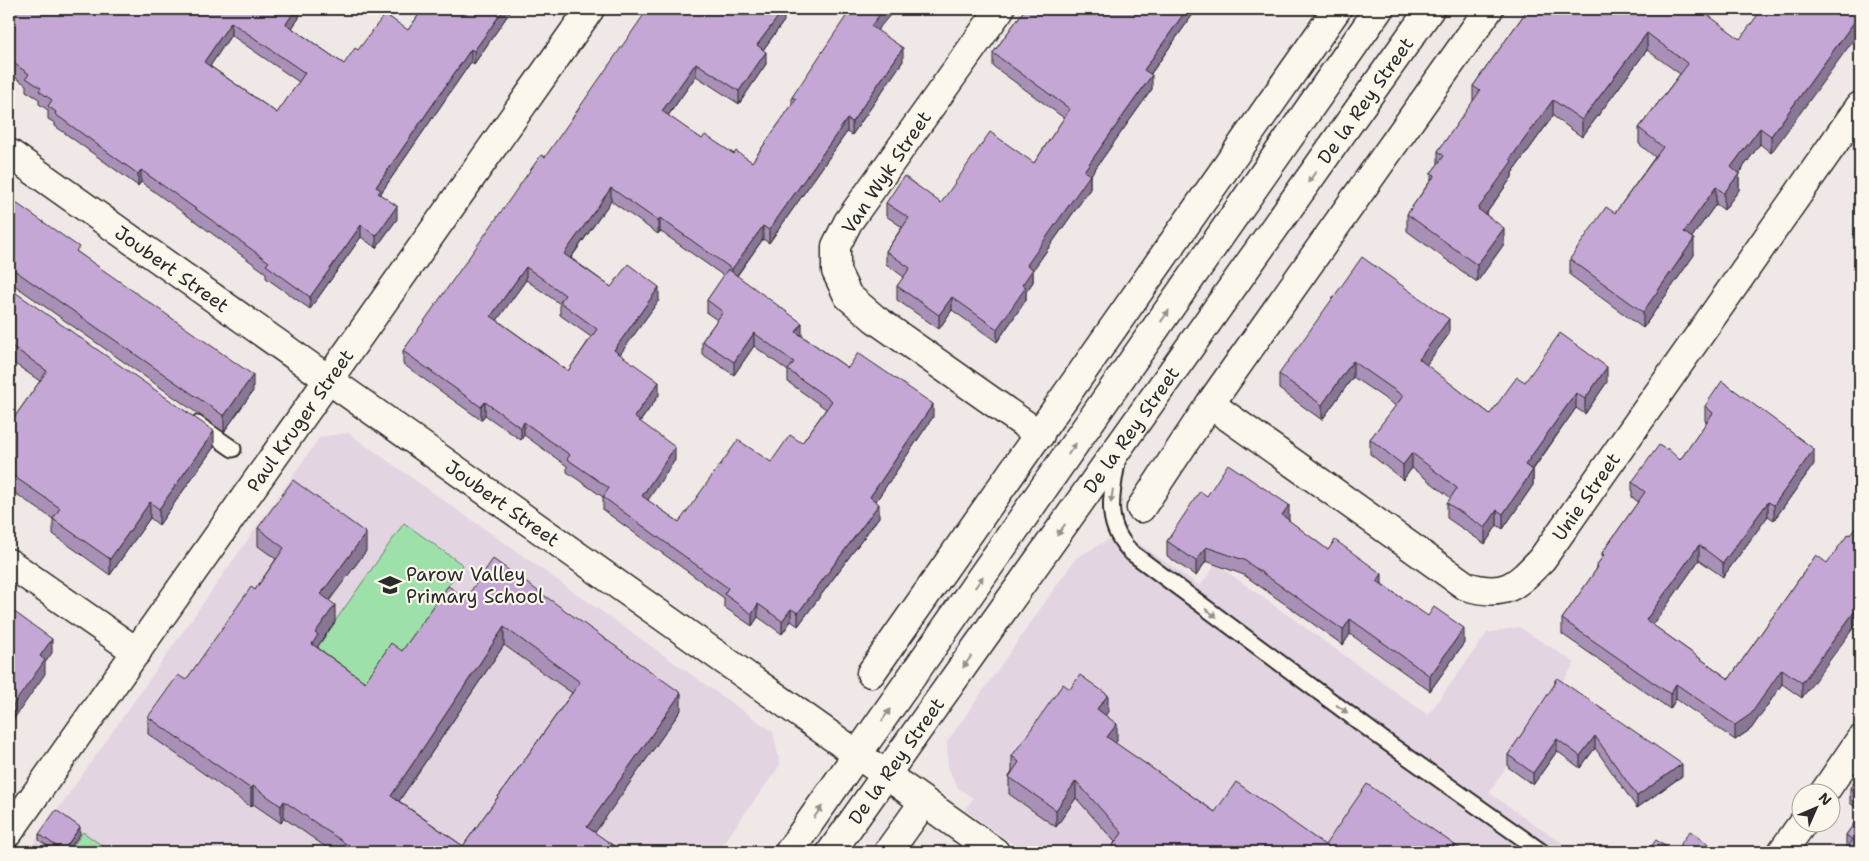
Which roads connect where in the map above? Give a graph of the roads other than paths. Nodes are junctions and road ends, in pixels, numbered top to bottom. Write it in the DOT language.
graph roads {
  1 [pos="590,9"];
  2 [pos="1000,9"];
  3 [pos="1337,9"];
  4 [pos="1379,9"];
  5 [pos="1430,9"];
  6 [pos="1489,9"];
  7 [pos="1860,106"];
  8 [pos="9,153"];
  9 [pos="329,379"];
  10 [pos="1210,404"];
  11 [pos="185,416"];
  12 [pos="1040,435"];
  13 [pos="1120,448"];
  14 [pos="233,449"];
  15 [pos="1141,508"];
  16 [pos="9,563"];
  17 [pos="137,652"];
  18 [pos="871,673"];
  19 [pos="1860,740"];
  20 [pos="858,756"];
  21 [pos="886,775"];
  22 [pos="1830,784"];
  23 [pos="924,802"];
  24 [pos="9,832"];
  25 [pos="1795,834"];
  26 [pos="790,852"];
  27 [pos="831,852"];
  28 [pos="888,852"];
  29 [pos="995,852"];
  30 [pos="1542,852"];
  31 [pos="1782,852"];
  1 -- 9 [label="street, Paul Kruger Street"];
  2 -- 12 [label="street, Van Wyk Street"];
  3 -- 12 [label="street"];
  20 -- 4 [label="street, De la Rey Street, one-way"];
  5 -- 13 [label="street, De la Rey Street, one-way"];
  6 -- 10 [label="street"];
  7 -- 10 [label="street, Unie Street"];
  8 -- 9 [label="street, Joubert Street"];
  9 -- 17 [label="street, Paul Kruger Street"];
  9 -- 20 [label="street, Joubert Street"];
  10 -- 15 [label="street"];
  11 -- 14 [label="lane"];
  12 -- 18 [label="street"];
  13 -- 21 [label="street, De la Rey Street, one-way"];
  13 -- 30 [label="lane, one-way"];
  16 -- 17 [label="street"];
  17 -- 24 [label="street, Paul Kruger Street"];
  19 -- 22 [label="street"];
  20 -- 21 [label="street, Joubert Street"];
  26 -- 20 [label="street, De la Rey Street, one-way"];
  21 -- 23 [label="street, Joubert Street"];
  21 -- 27 [label="street, De la Rey Street"];
  23 -- 28 [label="street"];
  23 -- 29 [label="street, Joubert Street"];
  25 -- 31 [label="street"];
}
